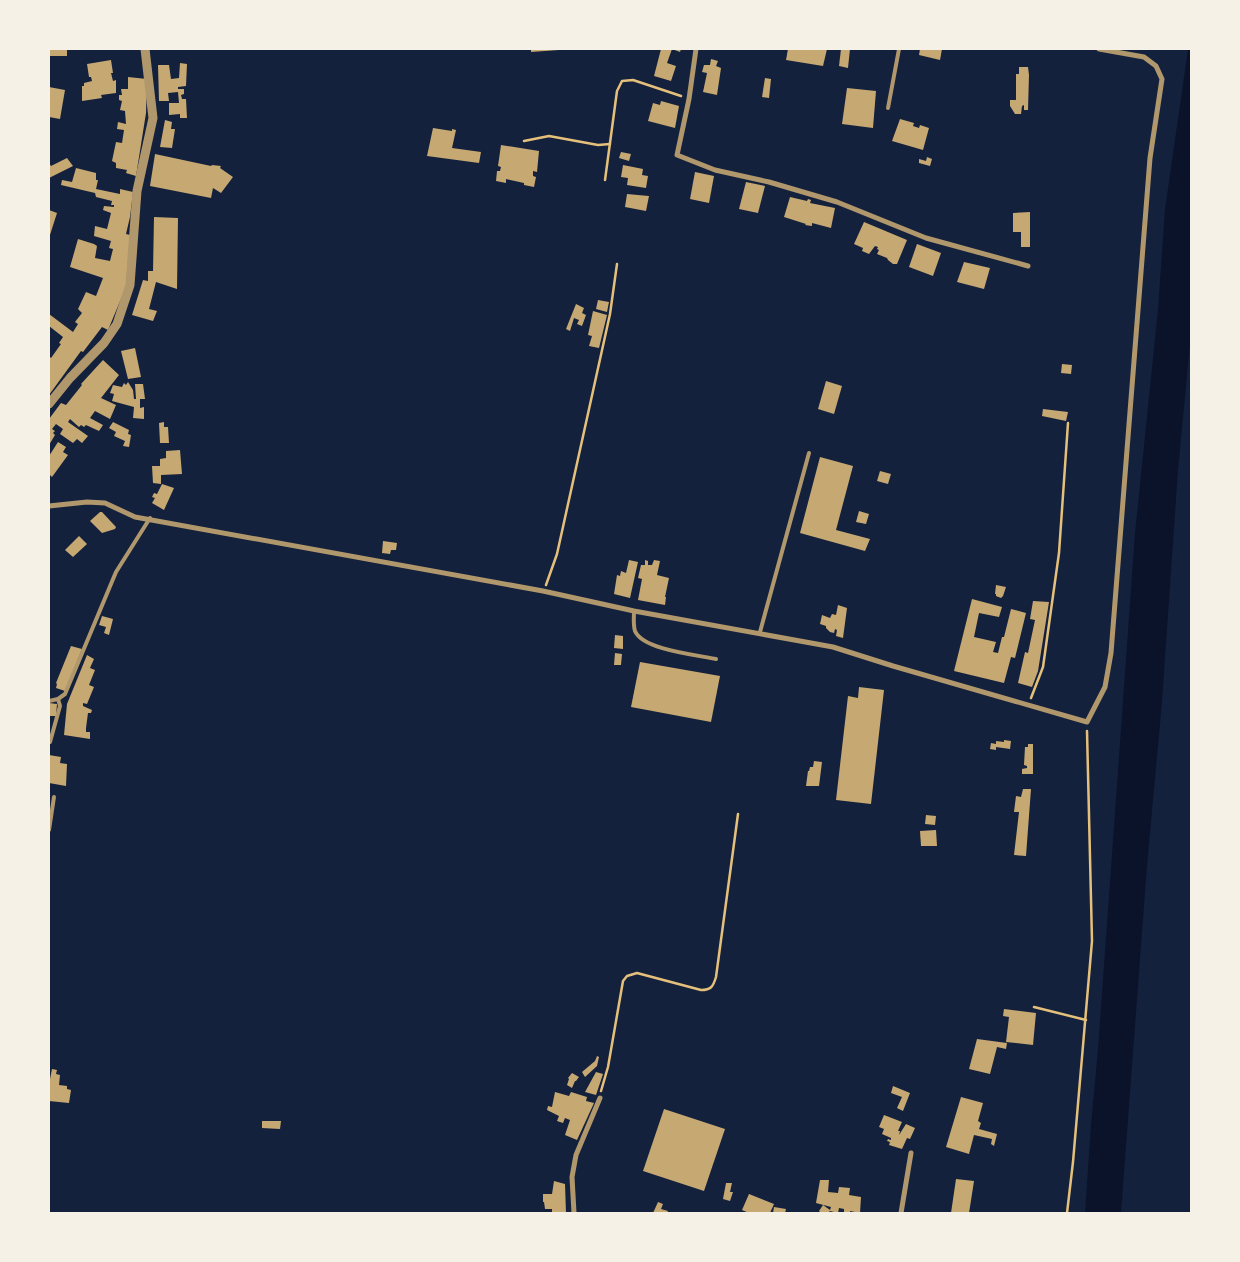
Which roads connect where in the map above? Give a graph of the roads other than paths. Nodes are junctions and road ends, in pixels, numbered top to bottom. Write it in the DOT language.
graph roads {
  1 [pos="145,49"];
  2 [pos="696,49"];
  3 [pos="899,49"];
  4 [pos="1098,49"];
  5 [pos="888,108"];
  6 [pos="1028,266"];
  7 [pos="49,404"];
  8 [pos="809,453"];
  9 [pos="49,506"];
  10 [pos="150,518"];
  11 [pos="634,611"];
  12 [pos="760,632"];
  13 [pos="716,659"];
  14 [pos="58,699"];
  15 [pos="49,701"];
  16 [pos="50,742"];
  17 [pos="54,797"];
  18 [pos="49,830"];
  19 [pos="600,1098"];
  20 [pos="910,1153"];
  21 [pos="574,1213"];
  22 [pos="901,1213"];
  1 -- 7 [label="street"];
  2 -- 6 [label="street"];
  3 -- 5 [label="lane"];
  4 -- 12 [label="street"];
  8 -- 12 [label="lane"];
  9 -- 10 [label="street"];
  10 -- 11 [label="street"];
  10 -- 14 [label="lane"];
  11 -- 12 [label="street"];
  11 -- 13 [label="lane"];
  14 -- 15 [label="lane"];
  14 -- 16 [label="lane"];
  17 -- 18 [label="lane"];
  19 -- 21 [label="street"];
  20 -- 22 [label="street"];
}
